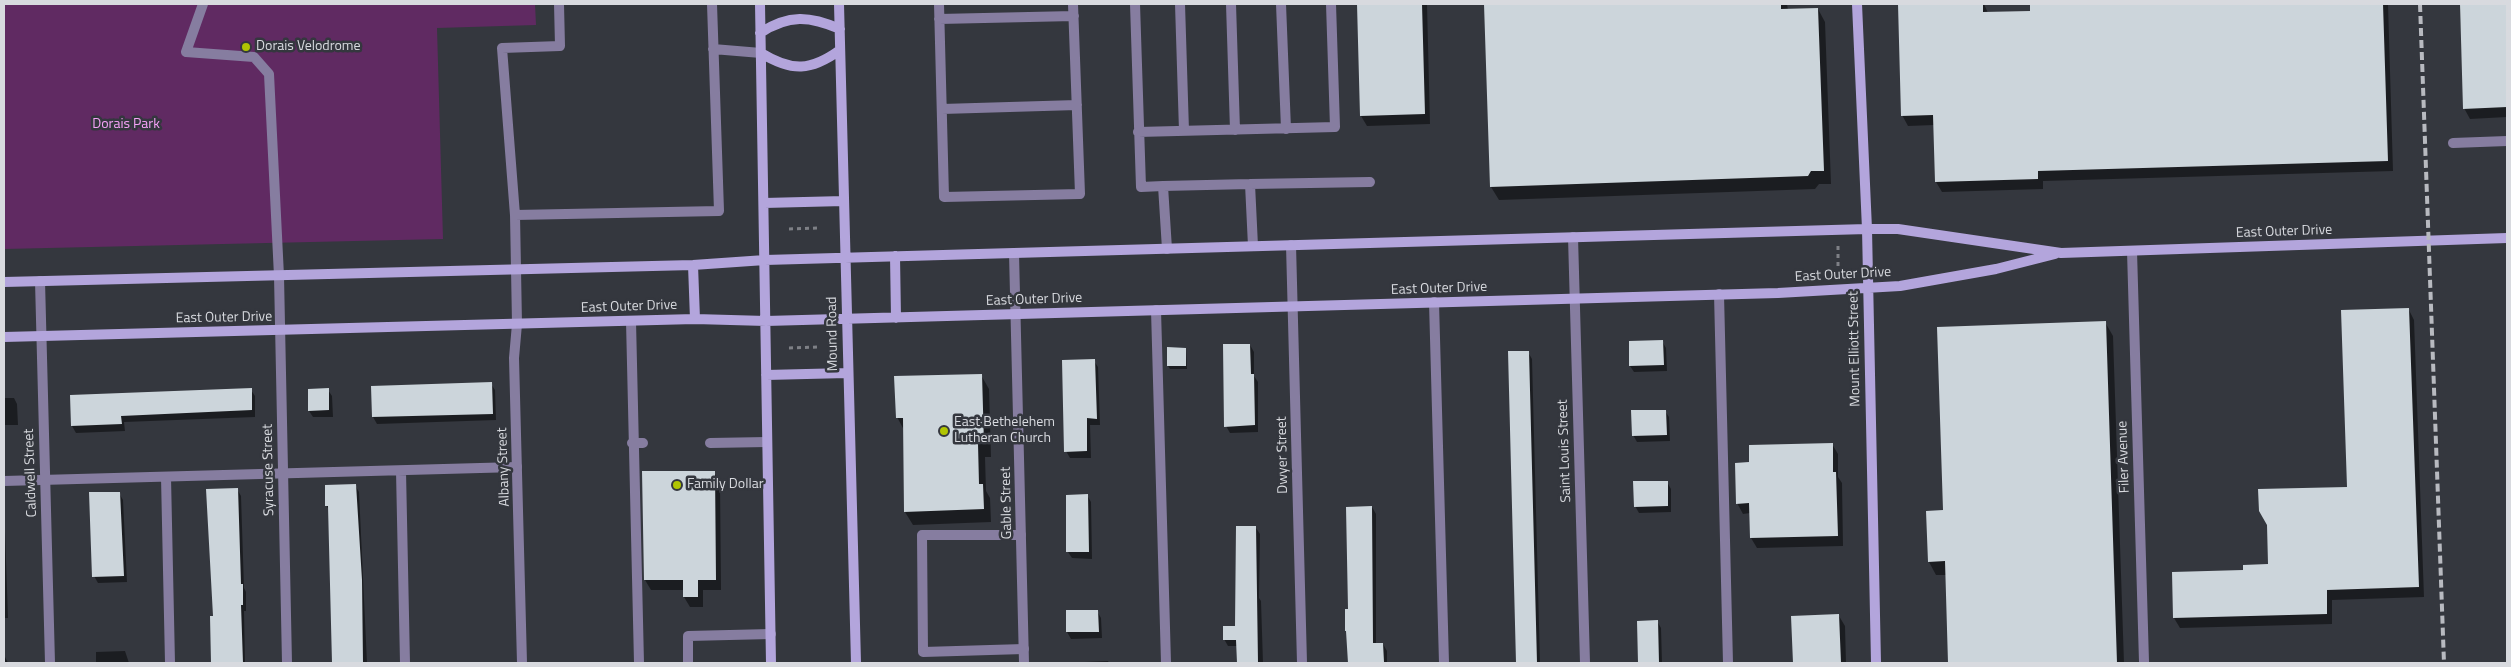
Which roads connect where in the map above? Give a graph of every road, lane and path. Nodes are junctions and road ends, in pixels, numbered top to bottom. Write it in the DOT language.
graph roads {
  1 [pos="203,4"];
  2 [pos="559,4"];
  3 [pos="712,4"];
  4 [pos="760,4"];
  5 [pos="839,4"];
  6 [pos="939,4"];
  7 [pos="1073,4"];
  8 [pos="1135,4"];
  9 [pos="1180,4"];
  10 [pos="1231,4"];
  11 [pos="1281,4"];
  12 [pos="1331,4"];
  13 [pos="1857,4"];
  14 [pos="1074,16"];
  15 [pos="940,19"];
  16 [pos="840,29"];
  17 [pos="760,33"];
  18 [pos="713,49"];
  19 [pos="840,50"];
  20 [pos="761,53"];
  21 [pos="1077,105"];
  22 [pos="942,109"];
  23 [pos="1286,129"];
  24 [pos="1235,130"];
  25 [pos="1184,131"];
  26 [pos="1138,132"];
  27 [pos="2507,141"];
  28 [pos="2453,143"];
  29 [pos="1370,182"];
  30 [pos="1250,184"];
  31 [pos="1163,186"];
  32 [pos="844,201"];
  33 [pos="764,203"];
  34 [pos="515,216"];
  35 [pos="818,228"];
  36 [pos="789,229"];
  37 [pos="1867,229"];
  38 [pos="1573,237"];
  39 [pos="2507,238"];
  40 [pos="1291,245"];
  41 [pos="1253,246"];
  42 [pos="1838,246"];
  43 [pos="1167,249"];
  44 [pos="2132,252"];
  45 [pos="1014,253"];
  46 [pos="2061,253"];
  47 [pos="894,256"];
  48 [pos="846,258"];
  49 [pos="765,260"];
  50 [pos="693,265"];
  51 [pos="516,270"];
  52 [pos="1838,270"];
  53 [pos="279,276"];
  54 [pos="40,281"];
  55 [pos="4,282"];
  56 [pos="1868,288"];
  57 [pos="1718,294"];
  58 [pos="1575,298"];
  59 [pos="1434,302"];
  60 [pos="1293,306"];
  61 [pos="1156,310"];
  62 [pos="1015,314"];
  63 [pos="896,318"];
  64 [pos="695,319"];
  65 [pos="846,319"];
  66 [pos="631,321"];
  67 [pos="766,321"];
  68 [pos="517,324"];
  69 [pos="280,330"];
  70 [pos="42,336"];
  71 [pos="4,337"];
  72 [pos="818,347"];
  73 [pos="789,348"];
  74 [pos="847,373"];
  75 [pos="766,375"];
  76 [pos="767,442"];
  77 [pos="710,443"];
  78 [pos="517,467"];
  79 [pos="401,471"];
  80 [pos="283,474"];
  81 [pos="166,477"];
  82 [pos="45,480"];
  83 [pos="4,481"];
  84 [pos="1021,535"];
  85 [pos="771,634"];
  86 [pos="1024,649"];
  87 [pos="2144,662"];
  88 [pos="50,663"];
  89 [pos="170,663"];
  90 [pos="287,663"];
  91 [pos="405,663"];
  92 [pos="522,663"];
  93 [pos="638,663"];
  94 [pos="688,663"];
  95 [pos="772,663"];
  96 [pos="856,663"];
  97 [pos="1024,663"];
  98 [pos="1166,663"];
  99 [pos="1302,663"];
  100 [pos="1444,663"];
  101 [pos="1584,663"];
  102 [pos="1728,663"];
  103 [pos="1876,663"];
  1 -- 53 [label="street, Syracuse Street"];
  2 -- 34 [label="street, Albany Street"];
  3 -- 18 [label="street"];
  4 -- 17 [label="main road"];
  5 -- 16 [label="main road, Mound Road"];
  6 -- 15 [label="street"];
  7 -- 14 [label="street"];
  8 -- 26 [label="street"];
  9 -- 25 [label="street"];
  10 -- 24 [label="street"];
  11 -- 23 [label="street"];
  12 -- 23 [label="street"];
  13 -- 37 [label="main road, Mount Elliott Street"];
  14 -- 15 [label="street"];
  14 -- 21 [label="street"];
  15 -- 22 [label="street"];
  16 -- 17 [label="main road"];
  16 -- 19 [label="main road, Mound Road"];
  17 -- 20 [label="main road"];
  18 -- 20 [label="street"];
  18 -- 34 [label="street"];
  19 -- 20 [label="main road"];
  19 -- 32 [label="main road, Mound Road"];
  20 -- 33 [label="main road"];
  21 -- 22 [label="street"];
  21 -- 22 [label="street"];
  23 -- 24 [label="street"];
  24 -- 25 [label="street"];
  25 -- 26 [label="street"];
  26 -- 31 [label="street"];
  27 -- 28 [label="street"];
  29 -- 30 [label="street"];
  30 -- 31 [label="street"];
  30 -- 41 [label="street"];
  31 -- 43 [label="street"];
  32 -- 33 [label="main road"];
  32 -- 48 [label="main road, Mound Road"];
  33 -- 49 [label="main road"];
  34 -- 51 [label="street, Albany Street"];
  35 -- 36 [label="path"];
  37 -- 38 [label="main road, East Outer Drive"];
  37 -- 46 [label="main road, East Outer Drive"];
  37 -- 56 [label="main road, Mount Elliott Street"];
  38 -- 40 [label="main road, East Outer Drive"];
  38 -- 58 [label="street, Saint Louis Street"];
  39 -- 44 [label="main road, East Outer Drive"];
  40 -- 41 [label="main road, East Outer Drive"];
  40 -- 60 [label="street, Dwyer Street"];
  41 -- 43 [label="main road, East Outer Drive"];
  42 -- 52 [label="path"];
  43 -- 45 [label="main road, East Outer Drive"];
  44 -- 46 [label="main road, East Outer Drive"];
  44 -- 87 [label="street, Filer Avenue"];
  45 -- 47 [label="main road, East Outer Drive"];
  45 -- 62 [label="street, Gable Street"];
  46 -- 56 [label="main road, East Outer Drive"];
  47 -- 48 [label="main road, East Outer Drive"];
  47 -- 63 [label="main road"];
  48 -- 49 [label="main road, East Outer Drive"];
  48 -- 65 [label="main road, Mound Road"];
  49 -- 50 [label="main road, East Outer Drive"];
  49 -- 67 [label="main road"];
  50 -- 51 [label="main road, East Outer Drive"];
  50 -- 64 [label="main road"];
  51 -- 53 [label="main road, East Outer Drive"];
  51 -- 68 [label="street, Albany Street"];
  53 -- 54 [label="main road, East Outer Drive"];
  53 -- 69 [label="street, Syracuse Street"];
  54 -- 55 [label="main road, East Outer Drive"];
  54 -- 70 [label="street, Caldwell Street"];
  56 -- 57 [label="main road, East Outer Drive"];
  56 -- 103 [label="main road, Mount Elliott Street"];
  57 -- 58 [label="main road, East Outer Drive"];
  57 -- 102 [label="street"];
  58 -- 59 [label="main road, East Outer Drive"];
  58 -- 101 [label="street, Saint Louis Street"];
  59 -- 60 [label="main road, East Outer Drive"];
  59 -- 100 [label="street"];
  60 -- 61 [label="main road, East Outer Drive"];
  60 -- 99 [label="street, Dwyer Street"];
  61 -- 62 [label="main road, East Outer Drive"];
  61 -- 98 [label="street"];
  62 -- 63 [label="main road, East Outer Drive"];
  62 -- 84 [label="street, Gable Street"];
  63 -- 65 [label="main road, East Outer Drive"];
  64 -- 66 [label="main road, East Outer Drive"];
  64 -- 67 [label="main road, East Outer Drive"];
  65 -- 67 [label="main road, East Outer Drive"];
  65 -- 74 [label="main road, Mound Road"];
  66 -- 68 [label="main road, East Outer Drive"];
  66 -- 93 [label="street"];
  67 -- 75 [label="main road"];
  68 -- 69 [label="main road, East Outer Drive"];
  68 -- 78 [label="street, Albany Street"];
  69 -- 70 [label="main road, East Outer Drive"];
  69 -- 80 [label="street, Syracuse Street"];
  70 -- 71 [label="main road, East Outer Drive"];
  70 -- 82 [label="street, Caldwell Street"];
  72 -- 73 [label="path"];
  74 -- 75 [label="main road"];
  74 -- 96 [label="main road, Mound Road"];
  75 -- 76 [label="main road"];
  76 -- 77 [label="street"];
  76 -- 85 [label="main road"];
  78 -- 79 [label="street"];
  78 -- 92 [label="street, Albany Street"];
  79 -- 80 [label="street"];
  79 -- 91 [label="street"];
  80 -- 81 [label="street"];
  80 -- 90 [label="street, Syracuse Street"];
  81 -- 82 [label="street"];
  81 -- 89 [label="street"];
  82 -- 83 [label="street"];
  82 -- 88 [label="street, Caldwell Street"];
  84 -- 86 [label="street, Gable Street"];
  84 -- 86 [label="street"];
  85 -- 94 [label="street"];
  85 -- 95 [label="main road"];
  86 -- 97 [label="street, Gable Street"];
}
